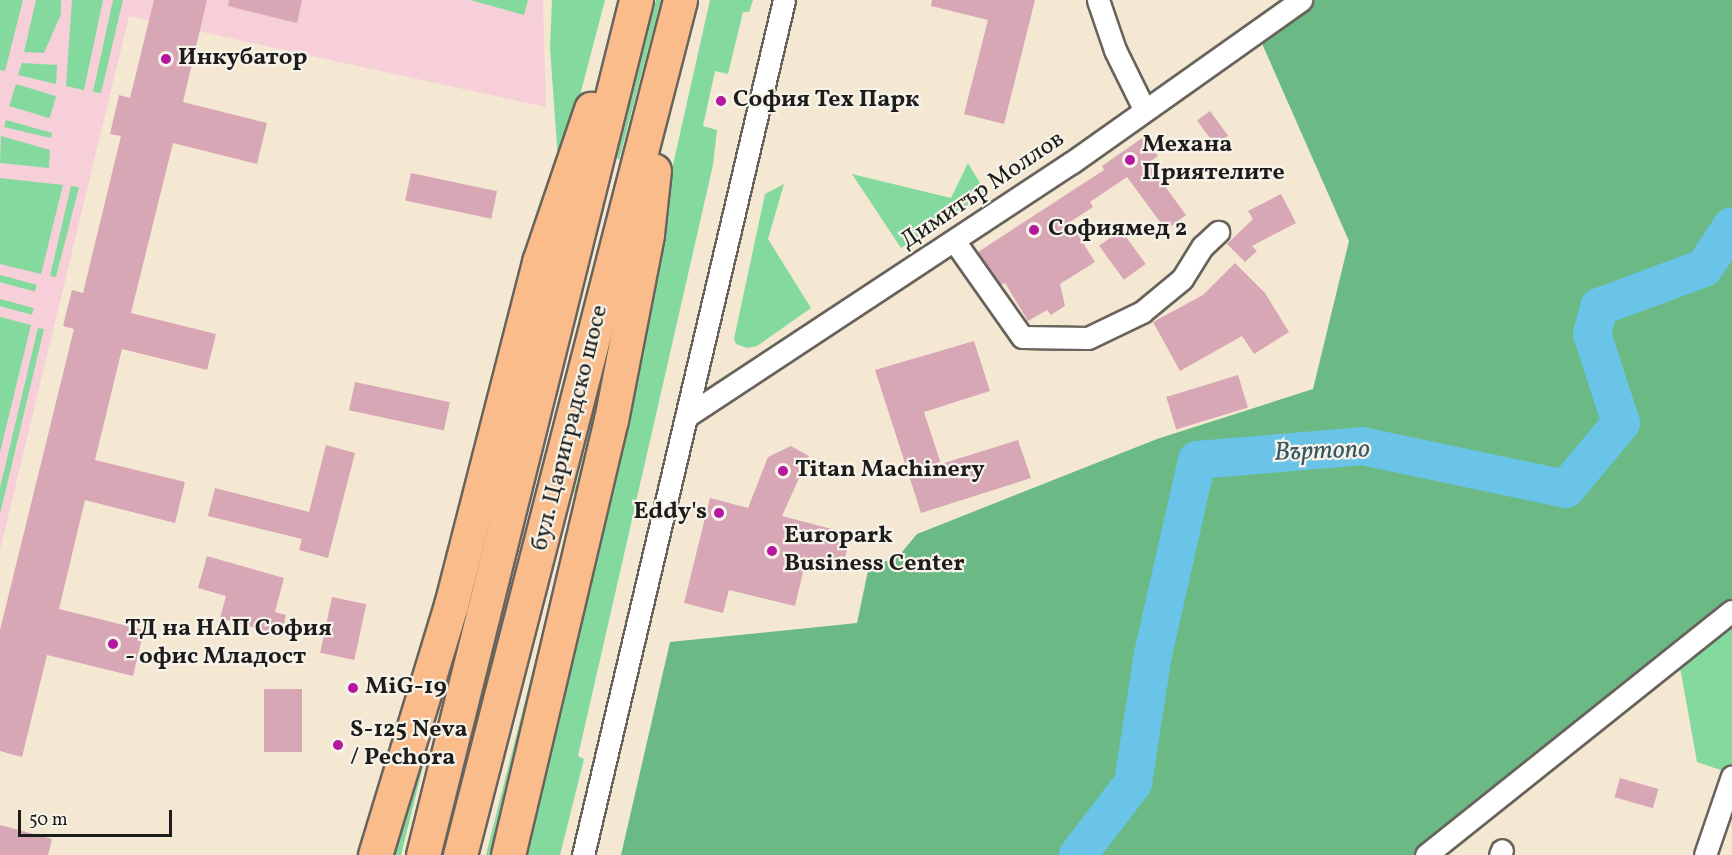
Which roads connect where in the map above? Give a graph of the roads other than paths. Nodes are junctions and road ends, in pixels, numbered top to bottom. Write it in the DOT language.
graph roads {
  1 [pos="636,0"];
  2 [pos="680,0"];
  3 [pos="784,0"];
  4 [pos="1098,0"];
  5 [pos="1301,0"];
  6 [pos="628,31"];
  7 [pos="664,63"];
  8 [pos="1144,109"];
  9 [pos="1218,232"];
  10 [pos="955,242"];
  11 [pos="687,416"];
  12 [pos="1732,611"];
  13 [pos="1732,776"];
  14 [pos="375,855"];
  15 [pos="423,855"];
  16 [pos="460,855"];
  17 [pos="508,855"];
  18 [pos="583,855"];
  19 [pos="1426,855"];
  20 [pos="1705,855"];
  1 -- 6 [label="highway, бул. Цариградско шосе"];
  2 -- 7 [label="highway, бул. Цариградско шосе"];
  3 -- 11 [label="street"];
  4 -- 8 [label="street"];
  5 -- 8 [label="street, Димитър Моллов"];
  6 -- 14 [label="highway"];
  6 -- 15 [label="highway, бул. Цариградско шосе"];
  7 -- 16 [label="highway, бул. Цариградско шосе"];
  7 -- 17 [label="highway"];
  8 -- 10 [label="street, Димитър Моллов"];
  9 -- 10 [label="street"];
  10 -- 11 [label="street, Димитър Моллов"];
  11 -- 18 [label="street"];
  12 -- 19 [label="street"];
  13 -- 20 [label="street"];
}
